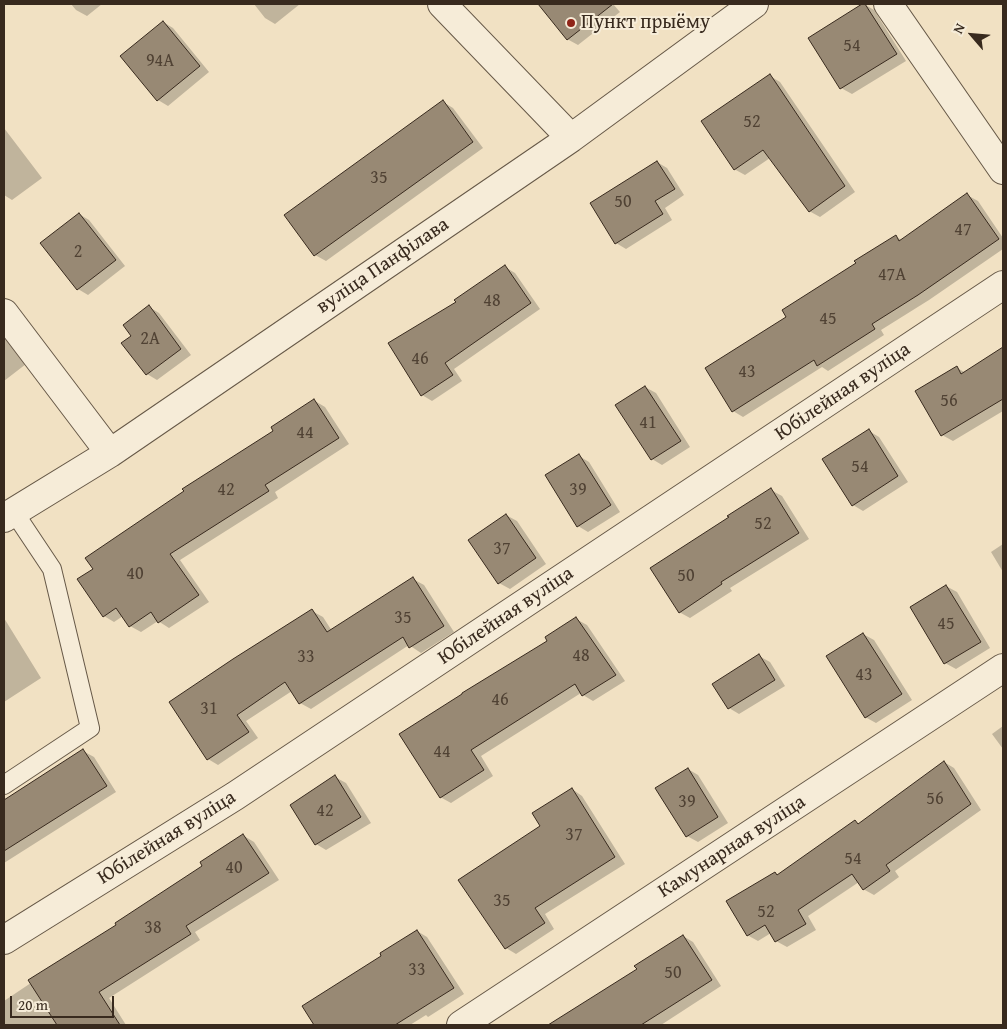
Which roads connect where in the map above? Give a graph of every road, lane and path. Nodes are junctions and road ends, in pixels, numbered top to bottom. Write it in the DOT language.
graph roads {
  1 [pos="442,4"];
  2 [pos="754,4"];
  3 [pos="888,4"];
  4 [pos="571,138"];
  5 [pos="1003,170"];
  6 [pos="1003,285"];
  7 [pos="4,313"];
  8 [pos="110,453"];
  9 [pos="9,515"];
  10 [pos="1003,668"];
  11 [pos="4,785"];
  12 [pos="4,940"];
  13 [pos="461,1025"];
  1 -- 4 [label="street"];
  2 -- 4 [label="street, вуліца Панфілава"];
  3 -- 5 [label="street"];
  4 -- 8 [label="street, вуліца Панфілава"];
  6 -- 12 [label="street, Юбілейная вуліца"];
  7 -- 8 [label="street"];
  8 -- 9 [label="street, вуліца Панфілава"];
  9 -- 11 [label="lane"];
  10 -- 13 [label="street, Камунарная вуліца"];
}
